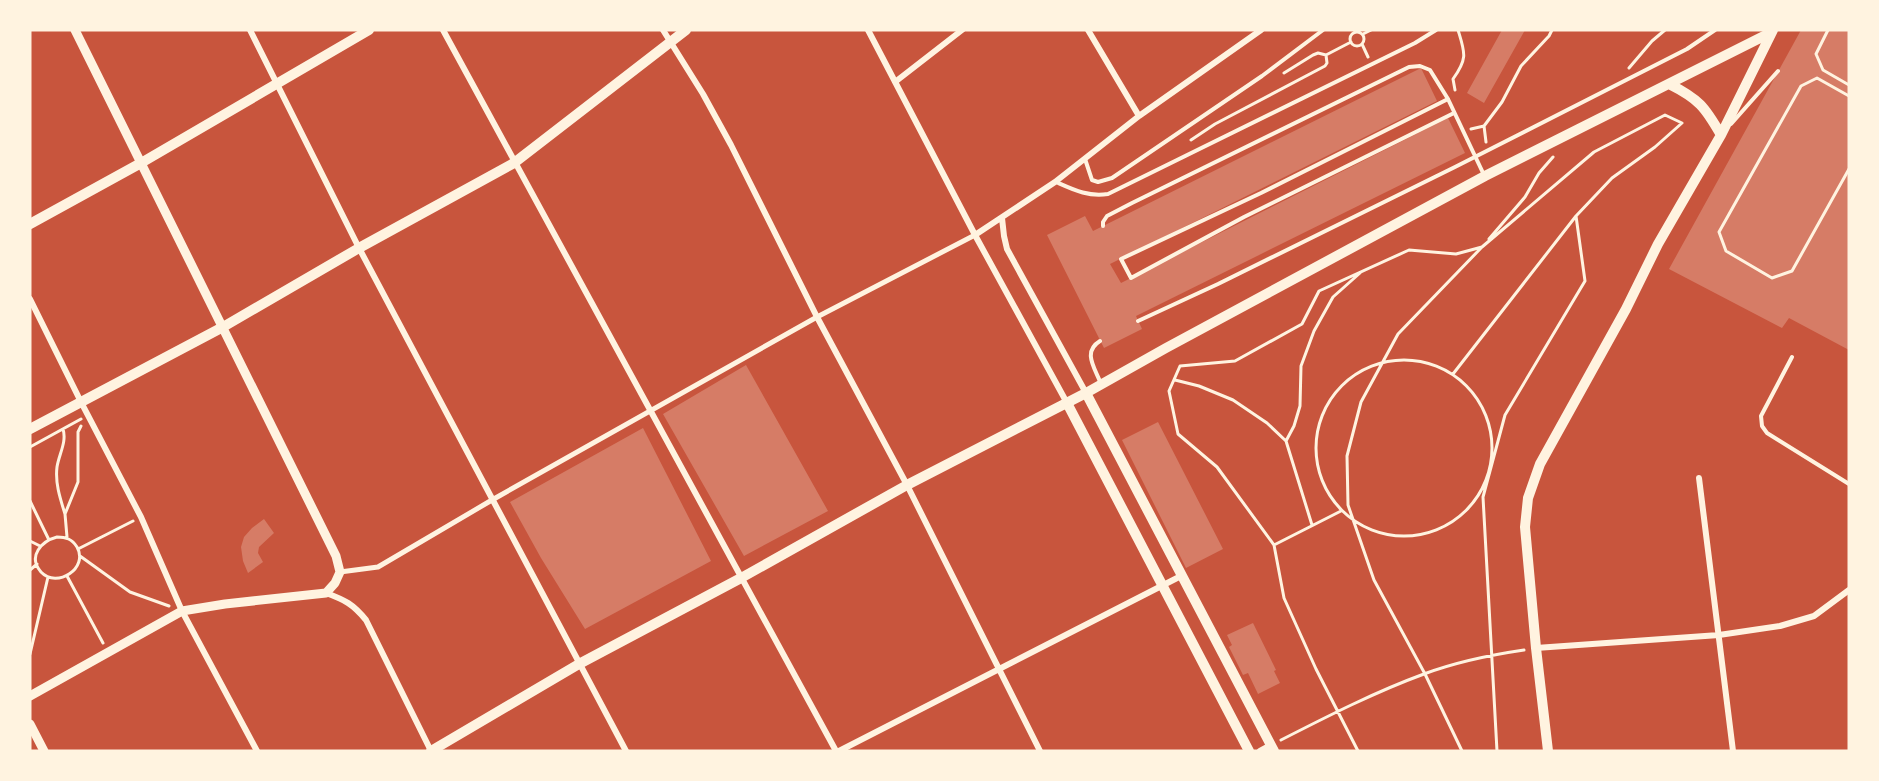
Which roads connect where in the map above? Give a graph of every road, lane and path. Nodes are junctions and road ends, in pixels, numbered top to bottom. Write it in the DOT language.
graph roads {
  1 [pos="75,30"];
  2 [pos="250,30"];
  3 [pos="369,30"];
  4 [pos="443,30"];
  5 [pos="663,30"];
  6 [pos="686,30"];
  7 [pos="868,30"];
  8 [pos="962,30"];
  9 [pos="1088,30"];
  10 [pos="1261,30"];
  11 [pos="1323,30"];
  12 [pos="1371,30"];
  13 [pos="1436,30"];
  14 [pos="1458,30"];
  15 [pos="1552,30"];
  16 [pos="1665,30"];
  17 [pos="1715,30"];
  18 [pos="1828,30"];
  19 [pos="1354,31"];
  20 [pos="1772,31"];
  21 [pos="1363,34"];
  22 [pos="1652,41"];
  23 [pos="671,42"];
  24 [pos="1351,42"];
  25 [pos="1362,44"];
  26 [pos="1372,64"];
  27 [pos="1778,71"];
  28 [pos="895,81"];
  29 [pos="276,84"];
  30 [pos="1669,84"];
  31 [pos="1849,85"];
  32 [pos="1455,92"];
  33 [pos="1849,96"];
  34 [pos="1448,99"];
  35 [pos="1454,113"];
  36 [pos="1139,116"];
  37 [pos="1467,124"];
  38 [pos="1484,126"];
  39 [pos="1720,135"];
  40 [pos="1191,140"];
  41 [pos="1489,149"];
  42 [pos="1475,157"];
  43 [pos="1085,159"];
  44 [pos="141,163"];
  45 [pos="514,163"];
  46 [pos="1849,169"];
  47 [pos="1539,173"];
  48 [pos="1485,176"];
  49 [pos="1055,182"];
  50 [pos="1576,216"];
  51 [pos="1002,218"];
  52 [pos="30,224"];
  53 [pos="1103,226"];
  54 [pos="975,235"];
  55 [pos="1482,247"];
  56 [pos="359,248"];
  57 [pos="1362,271"];
  58 [pos="30,299"];
  59 [pos="817,316"];
  60 [pos="1138,321"];
  61 [pos="223,327"];
  62 [pos="1100,340"];
  63 [pos="1792,357"];
  64 [pos="1382,362"];
  65 [pos="1453,374"];
  66 [pos="1174,380"];
  67 [pos="1102,384"];
  68 [pos="1086,393"];
  69 [pos="81,402"];
  70 [pos="1067,403"];
  71 [pos="650,411"];
  72 [pos="88,416"];
  73 [pos="30,429"];
  74 [pos="63,429"];
  75 [pos="1286,441"];
  76 [pos="30,447"];
  77 [pos="1700,478"];
  78 [pos="1849,484"];
  79 [pos="907,485"];
  80 [pos="1486,487"];
  81 [pos="492,500"];
  82 [pos="30,501"];
  83 [pos="1341,511"];
  84 [pos="65,514"];
  85 [pos="141,517"];
  86 [pos="1354,524"];
  87 [pos="1312,525"];
  88 [pos="66,537"];
  89 [pos="49,540"];
  90 [pos="30,541"];
  91 [pos="1274,545"];
  92 [pos="40,546"];
  93 [pos="78,549"];
  94 [pos="81,556"];
  95 [pos="37,564"];
  96 [pos="30,570"];
  97 [pos="340,572"];
  98 [pos="67,576"];
  99 [pos="1181,576"];
  100 [pos="48,577"];
  101 [pos="741,578"];
  102 [pos="1162,586"];
  103 [pos="1849,590"];
  104 [pos="326,593"];
  105 [pos="182,611"];
  106 [pos="1719,634"];
  107 [pos="1536,648"];
  108 [pos="108,652"];
  109 [pos="30,654"];
  110 [pos="1493,655"];
  111 [pos="579,664"];
  112 [pos="998,669"];
  113 [pos="1425,674"];
  114 [pos="30,696"];
  115 [pos="1338,711"];
  116 [pos="30,724"];
  117 [pos="1273,748"];
  118 [pos="44,751"];
  119 [pos="257,751"];
  120 [pos="431,751"];
  121 [pos="626,751"];
  122 [pos="838,751"];
  123 [pos="1040,751"];
  124 [pos="1249,751"];
  125 [pos="1260,751"];
  126 [pos="1358,751"];
  127 [pos="1462,751"];
  128 [pos="1497,751"];
  129 [pos="1548,751"];
  130 [pos="1732,751"];
  1 -- 44 [label="street"];
  2 -- 29 [label="street"];
  3 -- 29 [label="main road"];
  4 -- 45 [label="street"];
  5 -- 23 [label="street"];
  6 -- 23 [label="main road"];
  7 -- 28 [label="street"];
  8 -- 28 [label="street"];
  9 -- 36 [label="street"];
  10 -- 36 [label="street"];
  11 -- 43 [label="lane"];
  12 -- 21 [label="path"];
  13 -- 26 [label="lane"];
  14 -- 32 [label="path"];
  15 -- 38 [label="path"];
  16 -- 22 [label="path"];
  17 -- 41 [label="lane"];
  18 -- 31 [label="path"];
  19 -- 21 [label="path"];
  19 -- 24 [label="path"];
  20 -- 30 [label="main road"];
  20 -- 39 [label="main road"];
  21 -- 25 [label="path"];
  23 -- 45 [label="main road"];
  23 -- 59 [label="street"];
  24 -- 25 [label="path"];
  24 -- 40 [label="path"];
  25 -- 26 [label="path"];
  26 -- 49 [label="lane"];
  27 -- 39 [label="lane"];
  28 -- 54 [label="street"];
  29 -- 44 [label="main road"];
  29 -- 56 [label="street"];
  30 -- 39 [label="main road"];
  30 -- 48 [label="main road"];
  33 -- 46 [label="path"];
  34 -- 35 [label="lane"];
  34 -- 35 [label="lane"];
  34 -- 53 [label="lane"];
  35 -- 42 [label="lane"];
  36 -- 43 [label="street"];
  37 -- 38 [label="path"];
  38 -- 41 [label="path"];
  39 -- 107 [label="main road"];
  41 -- 42 [label="lane"];
  42 -- 48 [label="lane"];
  42 -- 60 [label="lane"];
  43 -- 49 [label="street"];
  44 -- 52 [label="main road"];
  44 -- 61 [label="street"];
  45 -- 56 [label="main road"];
  45 -- 71 [label="street"];
  47 -- 55 [label="path"];
  48 -- 67 [label="main road"];
  49 -- 51 [label="street"];
  50 -- 55 [label="path"];
  50 -- 65 [label="path"];
  50 -- 80 [label="path"];
  51 -- 54 [label="street"];
  51 -- 68 [label="street"];
  54 -- 59 [label="street"];
  54 -- 70 [label="street"];
  55 -- 57 [label="path"];
  55 -- 64 [label="path"];
  56 -- 61 [label="main road"];
  56 -- 81 [label="street"];
  57 -- 66 [label="path"];
  57 -- 75 [label="path"];
  58 -- 69 [label="street"];
  59 -- 71 [label="street"];
  59 -- 79 [label="street"];
  61 -- 69 [label="main road"];
  61 -- 97 [label="street"];
  62 -- 67 [label="lane"];
  63 -- 78 [label="lane"];
  64 -- 65 [label="path"];
  64 -- 83 [label="path"];
  64 -- 86 [label="path"];
  65 -- 80 [label="path"];
  66 -- 75 [label="path"];
  66 -- 91 [label="path"];
  67 -- 68 [label="main road"];
  68 -- 70 [label="main road"];
  68 -- 99 [label="main road"];
  69 -- 72 [label="street"];
  69 -- 73 [label="main road"];
  70 -- 79 [label="main road"];
  70 -- 102 [label="main road"];
  71 -- 81 [label="street"];
  71 -- 101 [label="street"];
  72 -- 74 [label="path"];
  72 -- 84 [label="path"];
  72 -- 85 [label="street"];
  74 -- 76 [label="path"];
  74 -- 84 [label="path"];
  75 -- 87 [label="path"];
  77 -- 106 [label="street"];
  79 -- 101 [label="main road"];
  79 -- 112 [label="street"];
  80 -- 86 [label="path"];
  80 -- 110 [label="path"];
  81 -- 97 [label="street"];
  81 -- 111 [label="street"];
  82 -- 89 [label="path"];
  83 -- 86 [label="path"];
  83 -- 87 [label="path"];
  84 -- 88 [label="path"];
  85 -- 93 [label="path"];
  85 -- 105 [label="street"];
  86 -- 113 [label="path"];
  87 -- 91 [label="path"];
  88 -- 89 [label="path"];
  88 -- 93 [label="path"];
  89 -- 92 [label="path"];
  90 -- 92 [label="path"];
  91 -- 115 [label="path"];
  92 -- 95 [label="path"];
  93 -- 94 [label="path"];
  94 -- 98 [label="path"];
  94 -- 105 [label="path"];
  95 -- 96 [label="path"];
  95 -- 100 [label="path"];
  97 -- 104 [label="street"];
  98 -- 100 [label="path"];
  98 -- 108 [label="path"];
  99 -- 102 [label="street"];
  99 -- 117 [label="main road"];
  100 -- 109 [label="path"];
  101 -- 111 [label="main road"];
  101 -- 122 [label="street"];
  102 -- 112 [label="street"];
  102 -- 124 [label="main road"];
  103 -- 106 [label="street"];
  104 -- 105 [label="street"];
  104 -- 120 [label="street"];
  105 -- 108 [label="street"];
  105 -- 119 [label="street"];
  106 -- 107 [label="street"];
  106 -- 130 [label="street"];
  107 -- 110 [label="path"];
  107 -- 129 [label="main road"];
  108 -- 114 [label="street"];
  110 -- 113 [label="path"];
  110 -- 128 [label="path"];
  111 -- 120 [label="main road"];
  111 -- 121 [label="street"];
  112 -- 122 [label="street"];
  112 -- 123 [label="street"];
  113 -- 115 [label="path"];
  113 -- 127 [label="path"];
  115 -- 117 [label="path"];
  115 -- 126 [label="path"];
  116 -- 118 [label="street"];
  117 -- 125 [label="street"];
}
